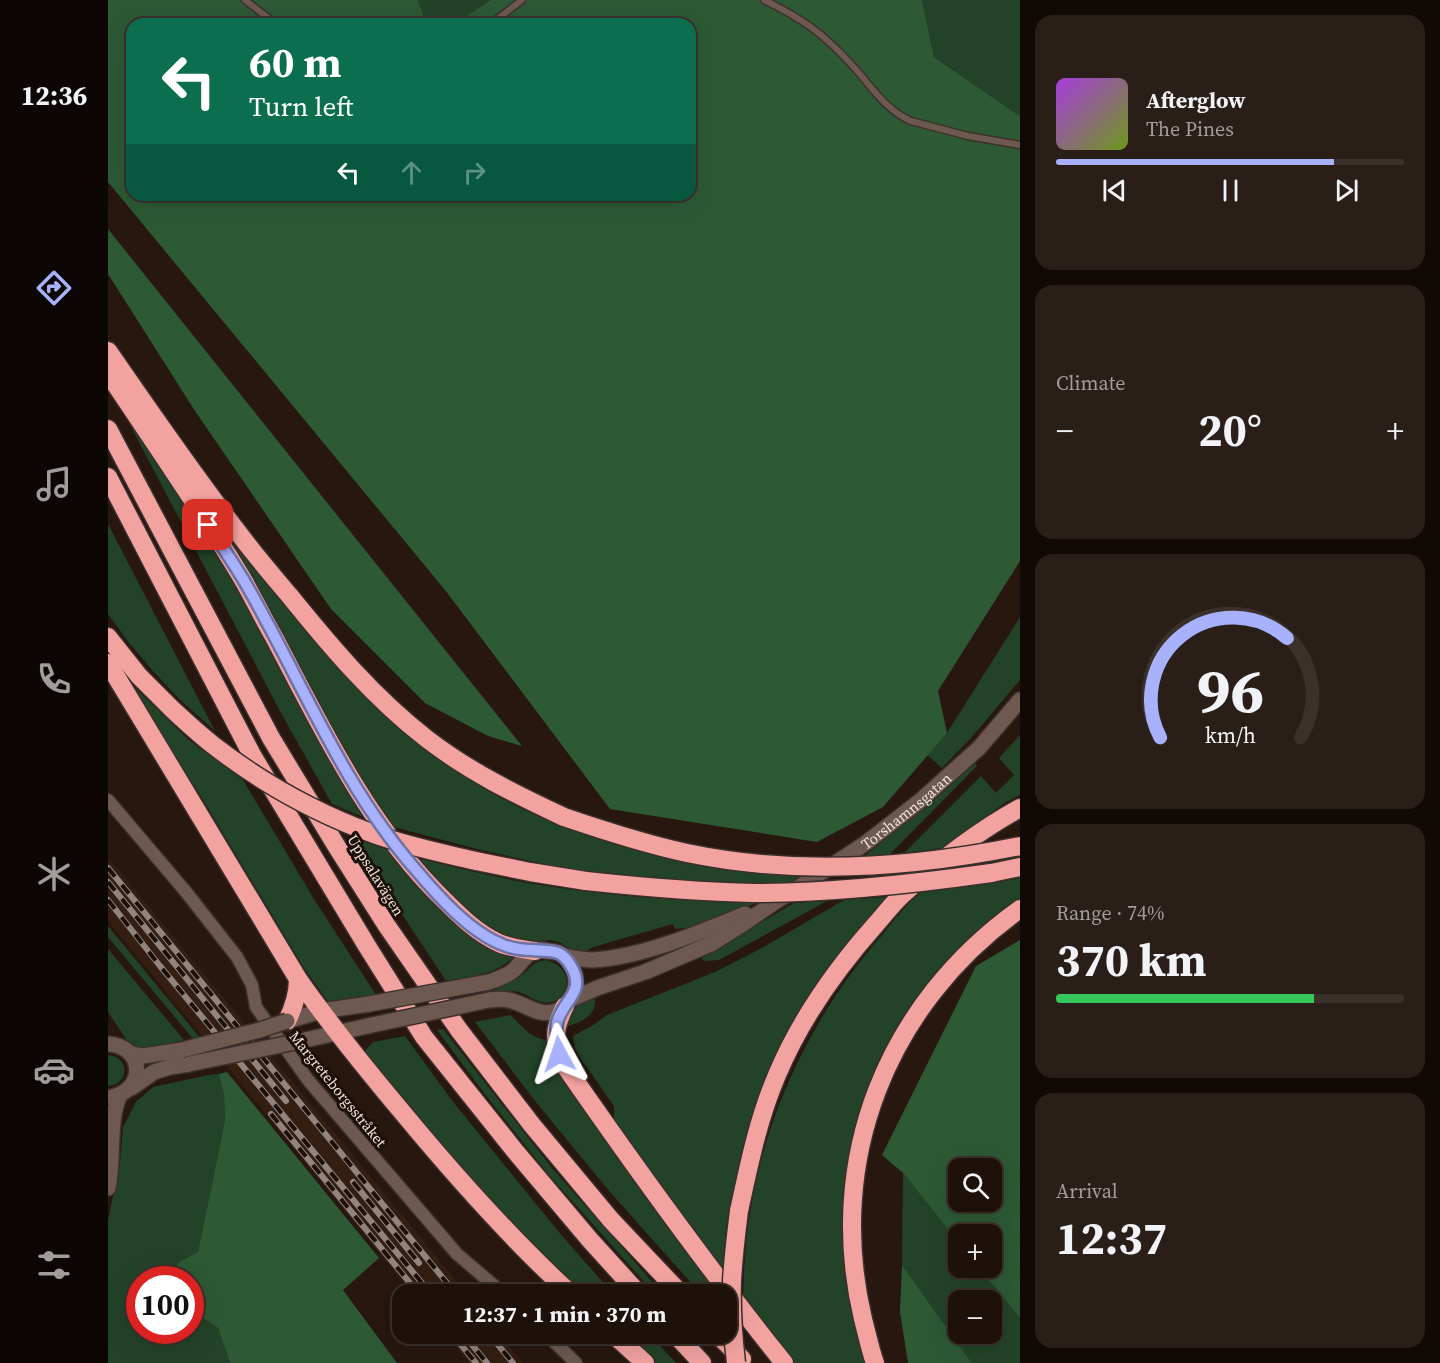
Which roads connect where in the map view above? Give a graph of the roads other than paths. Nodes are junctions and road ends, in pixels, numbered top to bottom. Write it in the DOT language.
graph roads {
  1 [pos="245,0"];
  2 [pos="522,0"];
  3 [pos="764,0"];
  4 [pos="268,18"];
  5 [pos="499,18"];
  6 [pos="1020,145"];
  7 [pos="108,351"];
  8 [pos="108,373"];
  9 [pos="108,429"];
  10 [pos="108,477"];
  11 [pos="108,637"];
  12 [pos="108,663"];
  13 [pos="1020,700"];
  14 [pos="108,800"];
  15 [pos="1020,808"];
  16 [pos="1020,846"];
  17 [pos="1020,867"];
  18 [pos="775,902"];
  19 [pos="1020,909"];
  20 [pos="534,951"];
  21 [pos="565,956"];
  22 [pos="298,979"];
  23 [pos="568,1002"];
  24 [pos="321,1011"];
  25 [pos="287,1022"];
  26 [pos="337,1033"];
  27 [pos="111,1040"];
  28 [pos="131,1053"];
  29 [pos="185,1057"];
  30 [pos="119,1094"];
  31 [pos="110,1137"];
  32 [pos="108,1188"];
  33 [pos="492,1284"];
  34 [pos="560,1284"];
  35 [pos="630,1284"];
  36 [pos="672,1284"];
  37 [pos="556,1344"];
  38 [pos="624,1344"];
  39 [pos="684,1344"];
  40 [pos="727,1344"];
  41 [pos="576,1363"];
  42 [pos="645,1363"];
  43 [pos="702,1363"];
  44 [pos="736,1363"];
  45 [pos="745,1363"];
  46 [pos="784,1363"];
  47 [pos="875,1363"];
  1 -- 4 [label="lane"];
  2 -- 5 [label="lane"];
  3 -- 6 [label="lane"];
  7 -- 16 [label="highway, bridge"];
  8 -- 20 [label="highway"];
  9 -- 36 [label="highway, Uppsalavägen"];
  10 -- 35 [label="highway"];
  11 -- 17 [label="highway, bridge"];
  12 -- 22 [label="highway"];
  13 -- 18 [label="street, Torshamnsgatan"];
  14 -- 33 [label="street, Margreteborgsstråket"];
  15 -- 44 [label="highway, bridge"];
  18 -- 21 [label="street, Torshamnsgatan"];
  18 -- 23 [label="street, Torshamnsgatan"];
  19 -- 47 [label="highway"];
  20 -- 21 [label="street, Torshamnsgatan"];
  20 -- 24 [label="street, bridge"];
  21 -- 23 [label="street"];
  22 -- 24 [label="highway"];
  22 -- 25 [label="highway"];
  23 -- 26 [label="street, Torshamnsgatan, bridge"];
  23 -- 46 [label="highway"];
  24 -- 25 [label="street"];
  24 -- 26 [label="highway"];
  25 -- 29 [label="street, bridge"];
  26 -- 29 [label="street, Torshamnsgatan, bridge"];
  26 -- 34 [label="highway"];
  27 -- 28 [label="street"];
  28 -- 29 [label="street"];
  28 -- 30 [label="street"];
  29 -- 30 [label="street"];
  30 -- 31 [label="street"];
  31 -- 32 [label="street"];
  37 -- 41 [label="street"];
  38 -- 42 [label="highway"];
  39 -- 43 [label="highway"];
  40 -- 45 [label="highway"];
}
